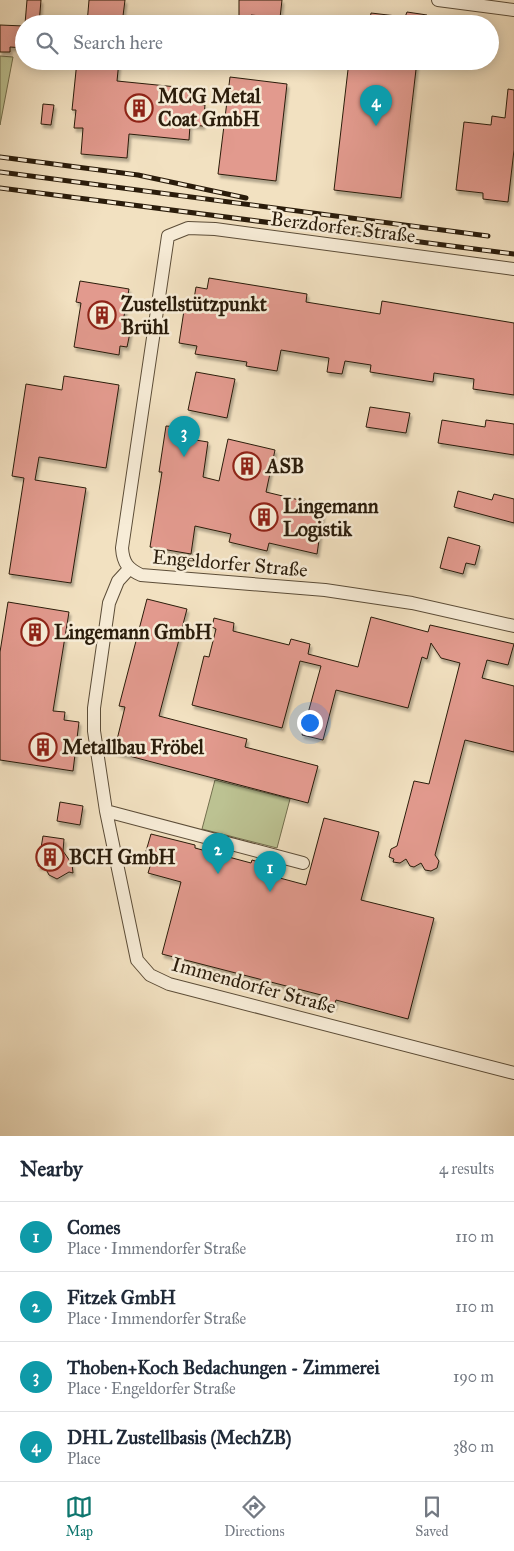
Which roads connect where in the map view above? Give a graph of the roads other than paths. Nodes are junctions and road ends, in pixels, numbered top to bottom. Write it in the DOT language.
graph roads {
  1 [pos="438,0"];
  2 [pos="514,10"];
  3 [pos="168,236"];
  4 [pos="514,269"];
  5 [pos="129,570"];
  6 [pos="514,626"];
  7 [pos="106,811"];
  8 [pos="303,863"];
  9 [pos="514,1073"];
  1 -- 2 [label="street"];
  3 -- 4 [label="street, Berzdorfer Straße"];
  3 -- 5 [label="street, Engeldorfer Straße"];
  5 -- 6 [label="street, Engeldorfer Straße"];
  5 -- 7 [label="street, Immendorfer Straße"];
  7 -- 8 [label="street"];
  7 -- 9 [label="street, Immendorfer Straße"];
}
